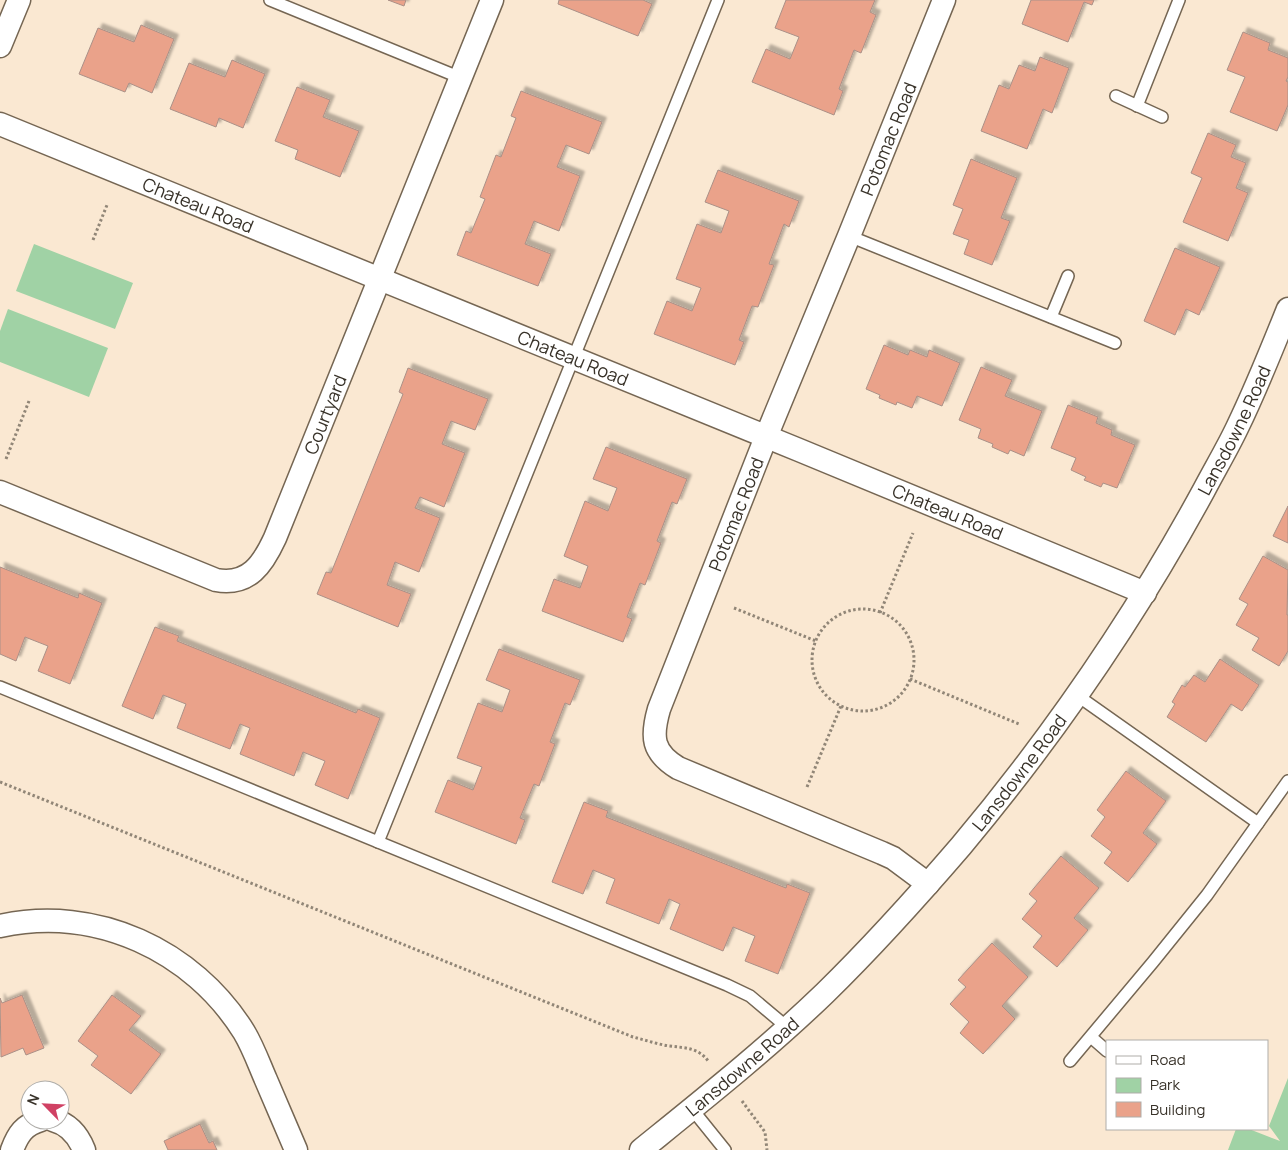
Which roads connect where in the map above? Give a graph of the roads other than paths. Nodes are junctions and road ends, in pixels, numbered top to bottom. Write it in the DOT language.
graph roads {
  1 [pos="19,0"];
  2 [pos="270,0"];
  3 [pos="492,0"];
  4 [pos="718,0"];
  5 [pos="944,0"];
  6 [pos="1179,0"];
  7 [pos="0,46"];
  8 [pos="461,78"];
  9 [pos="1116,96"];
  10 [pos="1137,106"];
  11 [pos="1162,116"];
  12 [pos="0,124"];
  13 [pos="850,236"];
  14 [pos="1068,276"];
  15 [pos="380,279"];
  16 [pos="1288,309"];
  17 [pos="1051,317"];
  18 [pos="1115,343"];
  19 [pos="574,358"];
  20 [pos="766,436"];
  21 [pos="0,492"];
  22 [pos="1145,593"];
  23 [pos="0,686"];
  24 [pos="1078,696"];
  25 [pos="1288,781"];
  26 [pos="1258,823"];
  27 [pos="378,842"];
  28 [pos="928,884"];
  29 [pos="0,926"];
  30 [pos="788,1028"];
  31 [pos="1091,1037"];
  32 [pos="1106,1050"];
  33 [pos="1070,1061"];
  34 [pos="692,1109"];
  35 [pos="70,1129"];
  36 [pos="22,1130"];
  37 [pos="12,1150"];
  38 [pos="84,1150"];
  39 [pos="296,1150"];
  40 [pos="641,1150"];
  41 [pos="726,1150"];
  1 -- 7 [label="street"];
  2 -- 8 [label="lane"];
  3 -- 8 [label="street, Courtyard"];
  4 -- 19 [label="lane"];
  5 -- 13 [label="street, Potomac Road"];
  6 -- 10 [label="lane"];
  8 -- 15 [label="street, Courtyard"];
  9 -- 10 [label="lane"];
  10 -- 11 [label="lane"];
  12 -- 15 [label="street, Chateau Road"];
  13 -- 17 [label="lane"];
  13 -- 20 [label="street, Potomac Road"];
  14 -- 17 [label="lane"];
  15 -- 19 [label="street, Chateau Road"];
  15 -- 21 [label="street, Courtyard"];
  16 -- 22 [label="street, Lansdowne Road"];
  17 -- 18 [label="lane"];
  19 -- 20 [label="street, Chateau Road"];
  19 -- 27 [label="lane"];
  20 -- 22 [label="street, Chateau Road"];
  20 -- 28 [label="street, Potomac Road"];
  22 -- 24 [label="street, Lansdowne Road"];
  23 -- 27 [label="lane"];
  24 -- 26 [label="lane"];
  24 -- 28 [label="street, Lansdowne Road"];
  25 -- 26 [label="lane"];
  26 -- 31 [label="lane"];
  27 -- 30 [label="lane"];
  28 -- 30 [label="street, Lansdowne Road"];
  29 -- 39 [label="street"];
  30 -- 34 [label="street, Lansdowne Road"];
  31 -- 32 [label="lane"];
  31 -- 33 [label="lane"];
  34 -- 40 [label="street, Lansdowne Road"];
  34 -- 41 [label="lane"];
  35 -- 38 [label="street"];
  36 -- 37 [label="street"];
}
